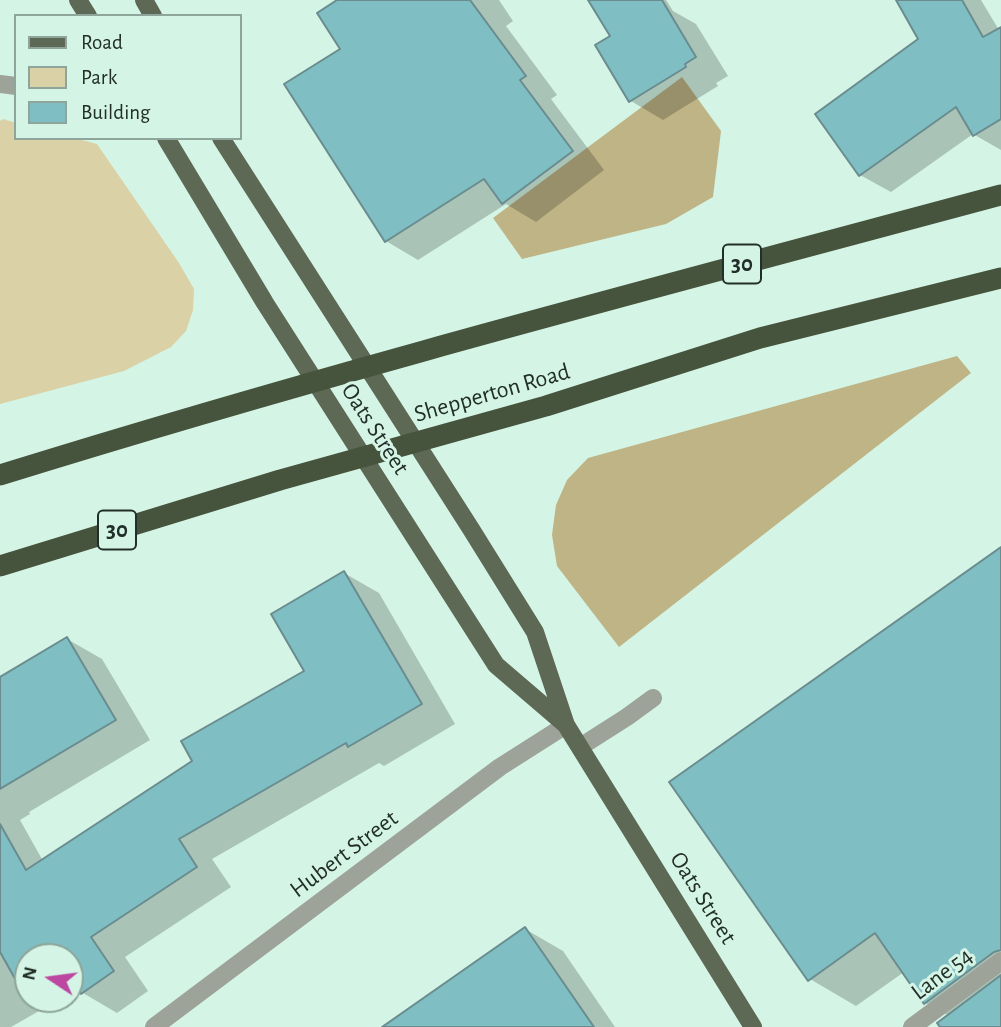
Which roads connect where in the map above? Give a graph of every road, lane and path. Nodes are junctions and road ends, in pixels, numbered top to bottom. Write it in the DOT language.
graph roads {
  1 [pos="167,140"];
  2 [pos="222,140"];
  3 [pos="1001,195"];
  4 [pos="1001,278"];
  5 [pos="366,368"];
  6 [pos="316,382"];
  7 [pos="416,442"];
  8 [pos="363,456"];
  9 [pos="0,475"];
  10 [pos="0,566"];
  11 [pos="653,698"];
  12 [pos="566,725"];
  13 [pos="580,747"];
  14 [pos="1001,961"];
  15 [pos="154,1027"];
  16 [pos="753,1027"];
  17 [pos="912,1027"];
  1 -- 6 [label="main road, Oats Street"];
  2 -- 5 [label="main road, Oats Street"];
  3 -- 5 [label="highway, 30"];
  4 -- 7 [label="highway, Shepperton Road / 30"];
  5 -- 6 [label="highway, 30"];
  5 -- 7 [label="main road, Oats Street"];
  6 -- 8 [label="main road, Oats Street"];
  6 -- 9 [label="highway, 30"];
  7 -- 8 [label="highway, Shepperton Road / 30"];
  7 -- 12 [label="main road, Oats Street"];
  8 -- 10 [label="highway, Shepperton Road / 30"];
  8 -- 12 [label="main road, Oats Street"];
  11 -- 13 [label="street"];
  12 -- 13 [label="main road, Oats Street"];
  12 -- 15 [label="street, Hubert Street"];
  13 -- 16 [label="main road, Oats Street"];
  14 -- 17 [label="street, Lane 54"];
}
